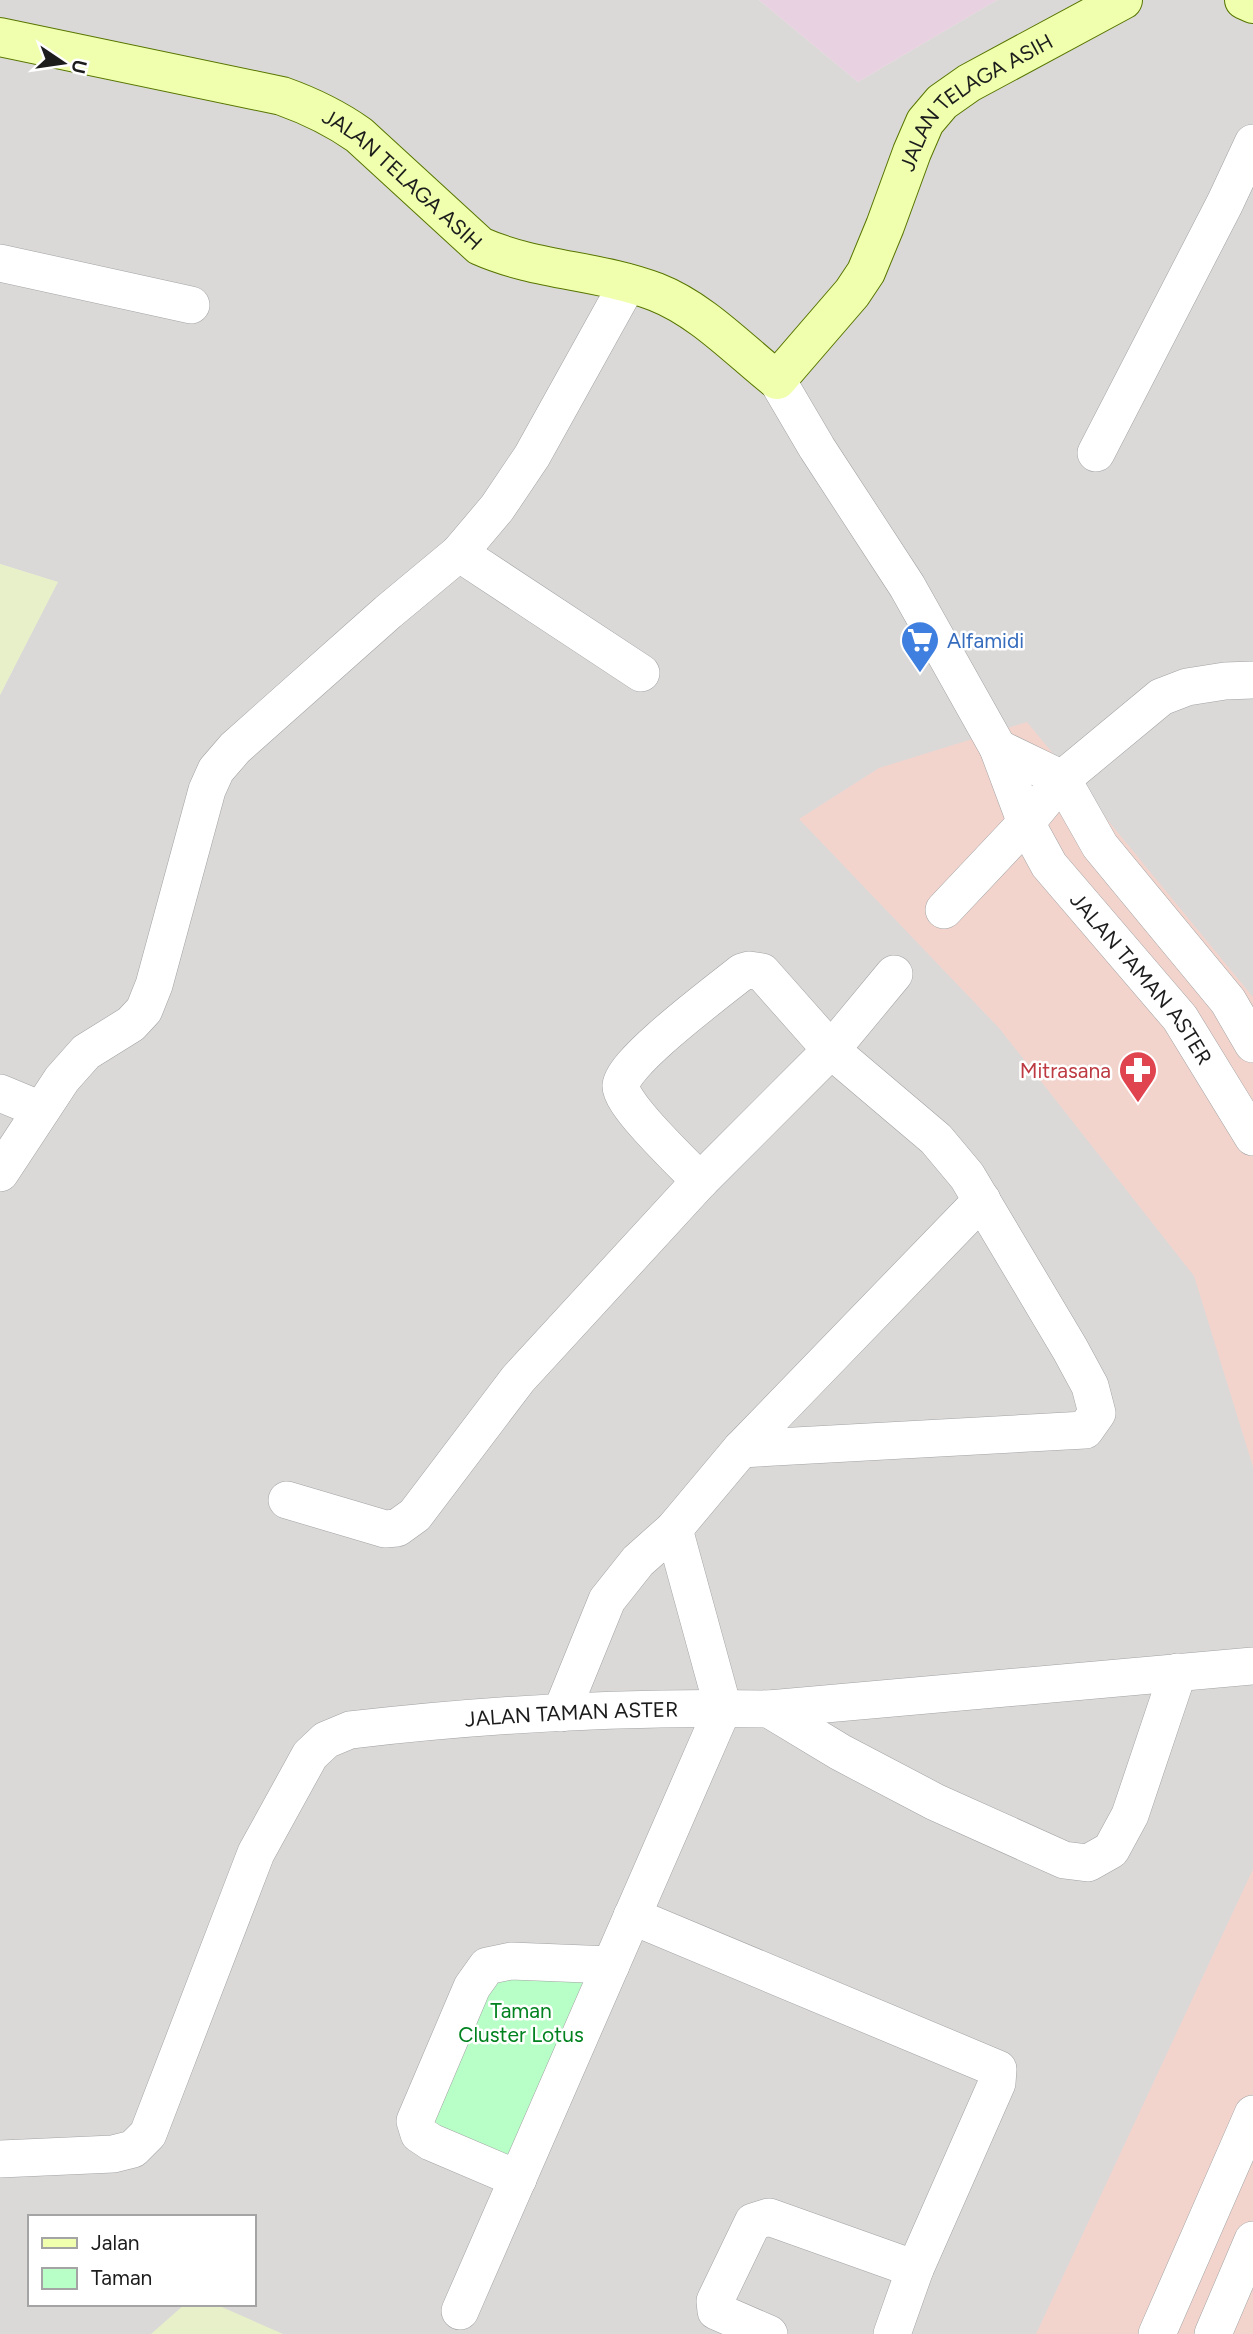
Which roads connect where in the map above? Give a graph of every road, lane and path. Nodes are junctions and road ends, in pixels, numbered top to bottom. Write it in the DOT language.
graph roads {
  1 [pos="1123,0"];
  2 [pos="1244,0"];
  3 [pos="1253,4"];
  4 [pos="0,37"];
  5 [pos="1253,143"];
  6 [pos="0,263"];
  7 [pos="628,283"];
  8 [pos="191,305"];
  9 [pos="777,380"];
  10 [pos="1096,453"];
  11 [pos="459,553"];
  12 [pos="641,673"];
  13 [pos="1253,680"];
  14 [pos="998,748"];
  15 [pos="1062,779"];
  16 [pos="1026,823"];
  17 [pos="944,910"];
  18 [pos="894,974"];
  19 [pos="1253,1044"];
  20 [pos="831,1050"];
  21 [pos="0,1093"];
  22 [pos="41,1111"];
  23 [pos="1253,1136"];
  24 [pos="0,1173"];
  25 [pos="700,1181"];
  26 [pos="982,1200"];
  27 [pos="741,1449"];
  28 [pos="287,1500"];
  29 [pos="674,1529"];
  30 [pos="1253,1666"];
  31 [pos="1178,1672"];
  32 [pos="723,1708"];
  33 [pos="769,1709"];
  34 [pos="561,1713"];
  35 [pos="632,1916"];
  36 [pos="611,1965"];
  37 [pos="1253,2114"];
  38 [pos="0,2159"];
  39 [pos="517,2179"];
  40 [pos="1253,2240"];
  41 [pos="915,2269"];
  42 [pos="460,2311"];
  43 [pos="769,2334"];
  44 [pos="892,2334"];
  45 [pos="1157,2334"];
  46 [pos="1213,2334"];
  1 -- 9 [label="street, JALAN TELAGA ASIH"];
  2 -- 3 [label="street"];
  4 -- 7 [label="street, JALAN TELAGA ASIH"];
  5 -- 10 [label="street"];
  6 -- 8 [label="street"];
  7 -- 9 [label="street, JALAN TELAGA ASIH"];
  7 -- 11 [label="street"];
  9 -- 14 [label="street, JALAN TELAGA ASIH"];
  11 -- 12 [label="street"];
  11 -- 22 [label="street"];
  13 -- 15 [label="street"];
  14 -- 15 [label="street"];
  14 -- 16 [label="street, JALAN TELAGA ASIH"];
  15 -- 16 [label="street"];
  15 -- 19 [label="street"];
  16 -- 17 [label="street"];
  16 -- 23 [label="street, JALAN TAMAN ASTER"];
  18 -- 20 [label="street"];
  20 -- 25 [label="street"];
  20 -- 25 [label="street"];
  20 -- 26 [label="street"];
  21 -- 22 [label="street"];
  22 -- 24 [label="street"];
  25 -- 28 [label="street"];
  26 -- 27 [label="street"];
  26 -- 27 [label="street"];
  27 -- 29 [label="street"];
  29 -- 32 [label="street"];
  29 -- 34 [label="street"];
  30 -- 31 [label="street, JALAN TAMAN ASTER"];
  31 -- 33 [label="street, JALAN TAMAN ASTER"];
  31 -- 33 [label="street"];
  32 -- 33 [label="street, JALAN TAMAN ASTER"];
  32 -- 34 [label="street, JALAN TAMAN ASTER"];
  32 -- 35 [label="street"];
  34 -- 38 [label="street, JALAN TAMAN ASTER"];
  35 -- 36 [label="street"];
  35 -- 41 [label="street"];
  36 -- 39 [label="street"];
  36 -- 39 [label="street"];
  37 -- 45 [label="street"];
  39 -- 42 [label="street"];
  40 -- 46 [label="street"];
  41 -- 43 [label="street"];
  41 -- 44 [label="street"];
}
